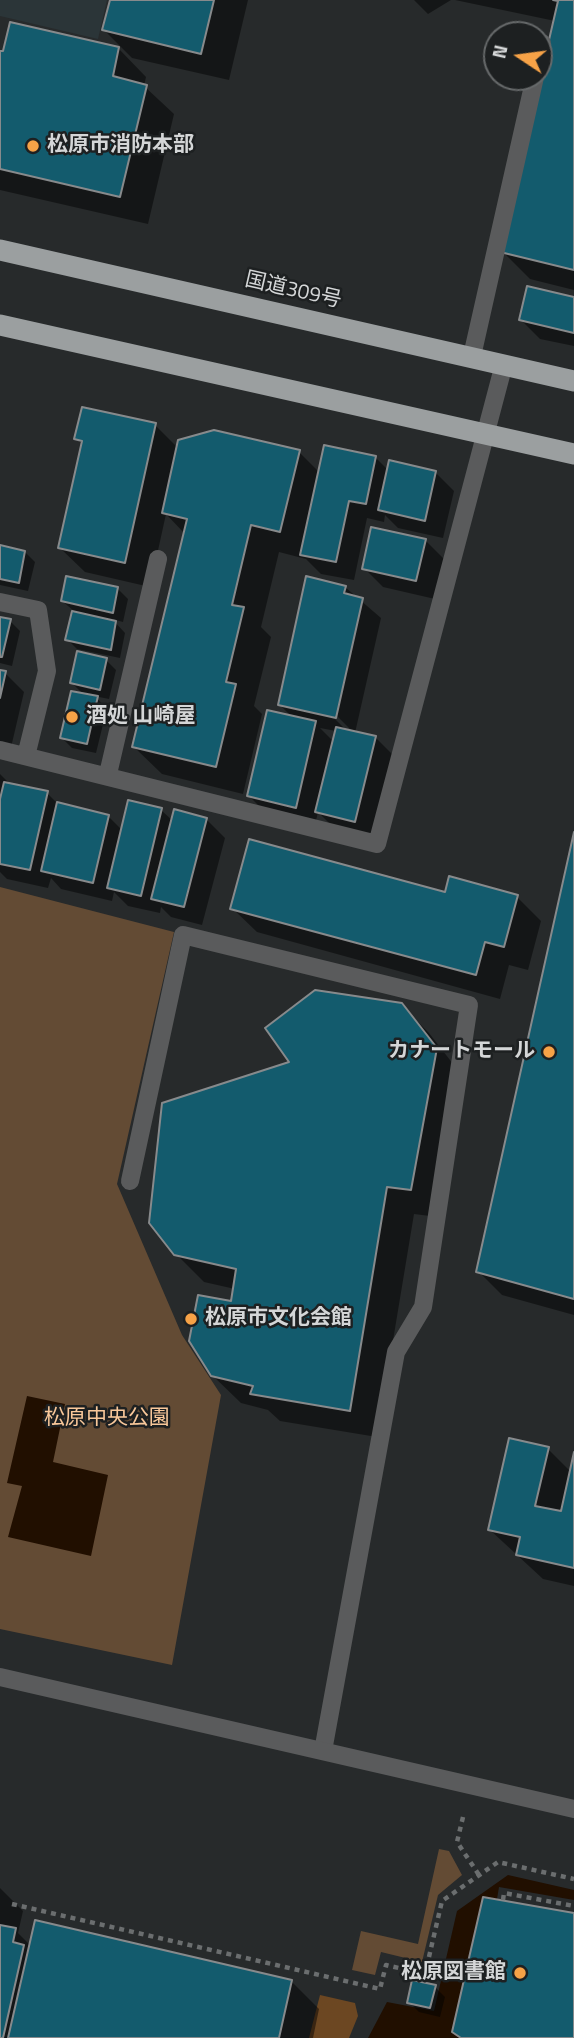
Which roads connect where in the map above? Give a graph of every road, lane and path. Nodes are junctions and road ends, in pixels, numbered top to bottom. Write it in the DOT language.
graph roads {
  1 [pos="532,91"];
  2 [pos="0,250"];
  3 [pos="0,325"];
  4 [pos="472,356"];
  5 [pos="504,364"];
  6 [pos="574,381"];
  7 [pos="484,435"];
  8 [pos="574,454"];
  9 [pos="158,559"];
  10 [pos="0,601"];
  11 [pos="0,750"];
  12 [pos="26,756"];
  13 [pos="108,775"];
  14 [pos="130,1181"];
  15 [pos="0,1677"];
  16 [pos="323,1751"];
  17 [pos="574,1809"];
  18 [pos="463,1817"];
  19 [pos="479,1875"];
  20 [pos="574,1879"];
  21 [pos="503,1900"];
  22 [pos="12,1904"];
  23 [pos="572,1906"];
  24 [pos="570,1912"];
  1 -- 4 [label="street"];
  2 -- 4 [label="highway, 国道309号"];
  3 -- 7 [label="highway"];
  4 -- 5 [label="highway, 国道309号"];
  5 -- 6 [label="highway, 国道309号"];
  5 -- 7 [label="street"];
  7 -- 8 [label="highway"];
  7 -- 13 [label="street"];
  9 -- 13 [label="street"];
  10 -- 12 [label="street"];
  11 -- 12 [label="street"];
  12 -- 13 [label="street"];
  14 -- 16 [label="street"];
  15 -- 16 [label="street"];
  16 -- 17 [label="street"];
  18 -- 19 [label="path"];
  19 -- 20 [label="path"];
  19 -- 22 [label="path"];
  21 -- 23 [label="path"];
  23 -- 24 [label="path"];
}
